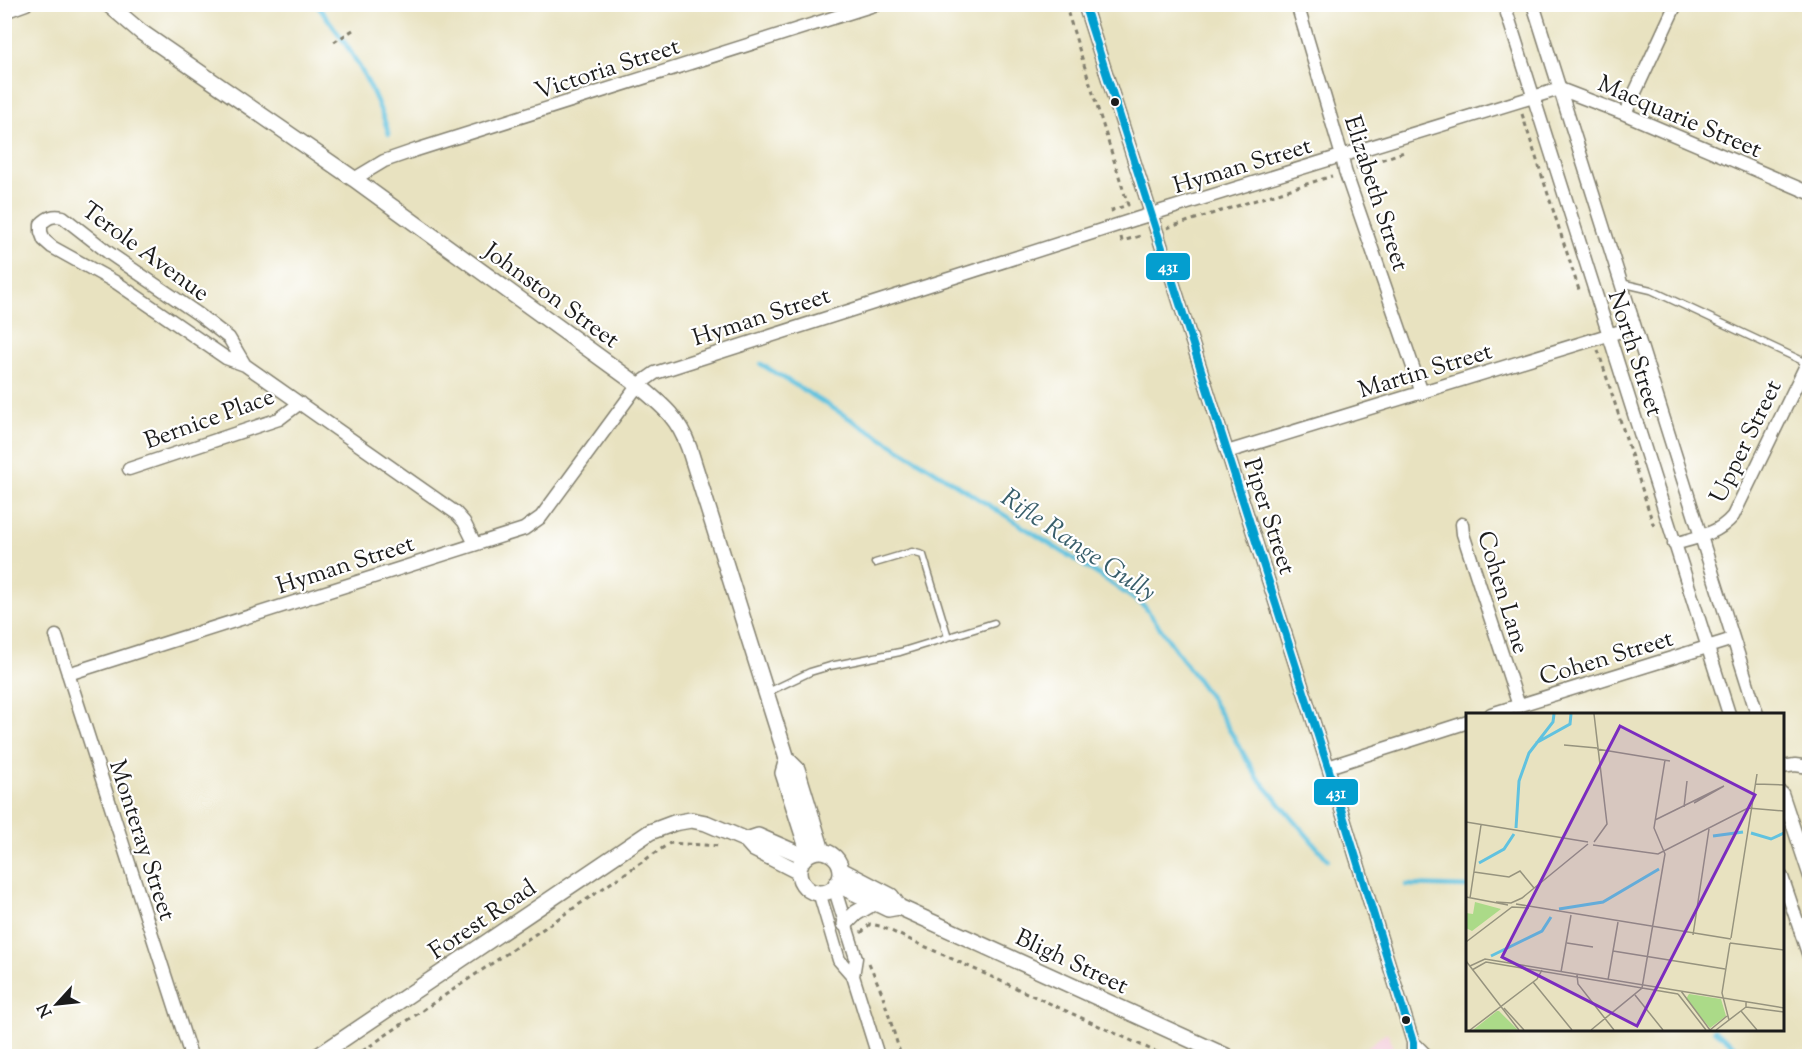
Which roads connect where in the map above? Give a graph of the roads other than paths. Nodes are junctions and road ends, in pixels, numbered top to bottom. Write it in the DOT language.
graph roads {
  1 [pos="26,4"];
  2 [pos="108,4"];
  3 [pos="877,4"];
  4 [pos="1084,4"];
  5 [pos="1297,4"];
  6 [pos="1504,4"];
  7 [pos="1533,4"];
  8 [pos="1676,4"];
  9 [pos="4,12"];
  10 [pos="1560,89"];
  11 [pos="1533,97"];
  12 [pos="1625,114"];
  13 [pos="1342,156"];
  14 [pos="354,179"];
  15 [pos="1809,193"];
  16 [pos="1151,214"];
  17 [pos="1620,283"];
  18 [pos="1634,327"];
  19 [pos="1608,335"];
  20 [pos="1808,360"];
  21 [pos="245,365"];
  22 [pos="638,385"];
  23 [pos="1422,393"];
  24 [pos="300,403"];
  25 [pos="1227,452"];
  26 [pos="129,469"];
  27 [pos="1462,524"];
  28 [pos="1700,537"];
  29 [pos="475,544"];
  30 [pos="1674,544"];
  31 [pos="875,563"];
  32 [pos="994,623"];
  33 [pos="56,636"];
  34 [pos="948,637"];
  35 [pos="1733,639"];
  36 [pos="1707,648"];
  37 [pos="68,674"];
  38 [pos="766,693"];
  39 [pos="1518,706"];
  40 [pos="1494,713"];
  41 [pos="1729,713"];
  42 [pos="1757,713"];
  43 [pos="1466,722"];
  44 [pos="1809,766"];
  45 [pos="1328,767"];
  46 [pos="1784,767"];
  47 [pos="1784,799"];
  48 [pos="746,840"];
  49 [pos="812,854"];
  50 [pos="800,872"];
  51 [pos="1809,877"];
  52 [pos="1784,883"];
  53 [pos="832,884"];
  54 [pos="873,903"];
  55 [pos="899,907"];
  56 [pos="845,924"];
  57 [pos="1809,959"];
  58 [pos="853,976"];
  59 [pos="1413,1042"];
  60 [pos="191,1056"];
  61 [pos="318,1056"];
  62 [pos="878,1056"];
  63 [pos="1226,1056"];
  64 [pos="1413,1056"];
  65 [pos="1427,1056"];
  1 -- 9 [label="street"];
  2 -- 14 [label="street, Johnston Street"];
  3 -- 14 [label="street, Victoria Street"];
  4 -- 16 [label="street, Piper Street"];
  5 -- 13 [label="street, Elizabeth Street"];
  6 -- 11 [label="street, North Street"];
  7 -- 10 [label="street, North Street"];
  8 -- 12 [label="street"];
  10 -- 11 [label="street, Macquarie Street"];
  10 -- 12 [label="street, Macquarie Street"];
  10 -- 17 [label="street, North Street"];
  11 -- 13 [label="street, Hyman Street"];
  11 -- 19 [label="street, North Street"];
  12 -- 15 [label="street, Macquarie Street"];
  13 -- 16 [label="street, Hyman Street"];
  13 -- 23 [label="street, Elizabeth Street"];
  14 -- 22 [label="street, Johnston Street"];
  16 -- 22 [label="street, Hyman Street"];
  16 -- 25 [label="street, Piper Street"];
  17 -- 18 [label="street, North Street"];
  17 -- 20 [label="lane"];
  18 -- 19 [label="street, Martin Street"];
  18 -- 28 [label="street, North Street"];
  19 -- 23 [label="street, Martin Street"];
  19 -- 30 [label="street, North Street"];
  20 -- 28 [label="street, Upper Street"];
  21 -- 21 [label="street, Terole Avenue"];
  21 -- 24 [label="street, Terole Avenue"];
  22 -- 29 [label="street, Hyman Street"];
  22 -- 38 [label="street, Johnston Street"];
  23 -- 25 [label="street, Martin Street"];
  24 -- 26 [label="street, Bernice Place"];
  24 -- 29 [label="street, Terole Avenue"];
  25 -- 45 [label="street, Piper Street"];
  27 -- 39 [label="street, Cohen Lane"];
  28 -- 30 [label="street, Upper Street"];
  28 -- 35 [label="street, North Street"];
  29 -- 37 [label="street, Hyman Street"];
  30 -- 36 [label="street, North Street"];
  31 -- 34 [label="lane"];
  32 -- 34 [label="lane"];
  33 -- 37 [label="street, Monteray Street"];
  34 -- 38 [label="lane"];
  35 -- 36 [label="street, Cohen Street"];
  35 -- 42 [label="street, North Street"];
  36 -- 39 [label="street, Cohen Street"];
  36 -- 41 [label="street, North Street"];
  37 -- 60 [label="street, Monteray Street"];
  38 -- 49 [label="street, Johnston Street"];
  39 -- 40 [label="street, Cohen Street"];
  43 -- 45 [label="street"];
  44 -- 46 [label="street"];
  45 -- 59 [label="street, Piper Street"];
  47 -- 51 [label="street"];
  48 -- 49 [label="street"];
  48 -- 50 [label="street"];
  48 -- 61 [label="street, Forest Road"];
  49 -- 50 [label="street"];
  49 -- 53 [label="street"];
  50 -- 53 [label="street"];
  52 -- 57 [label="street"];
  53 -- 54 [label="street, Bligh Street"];
  53 -- 55 [label="street, Bligh Street"];
  53 -- 56 [label="street"];
  53 -- 58 [label="street"];
  54 -- 55 [label="street, Bligh Street"];
  54 -- 56 [label="street"];
  55 -- 63 [label="street, Bligh Street"];
  56 -- 58 [label="street"];
  58 -- 62 [label="street"];
  59 -- 64 [label="street, Piper Street"];
  59 -- 65 [label="street, Piper Street"];
}
